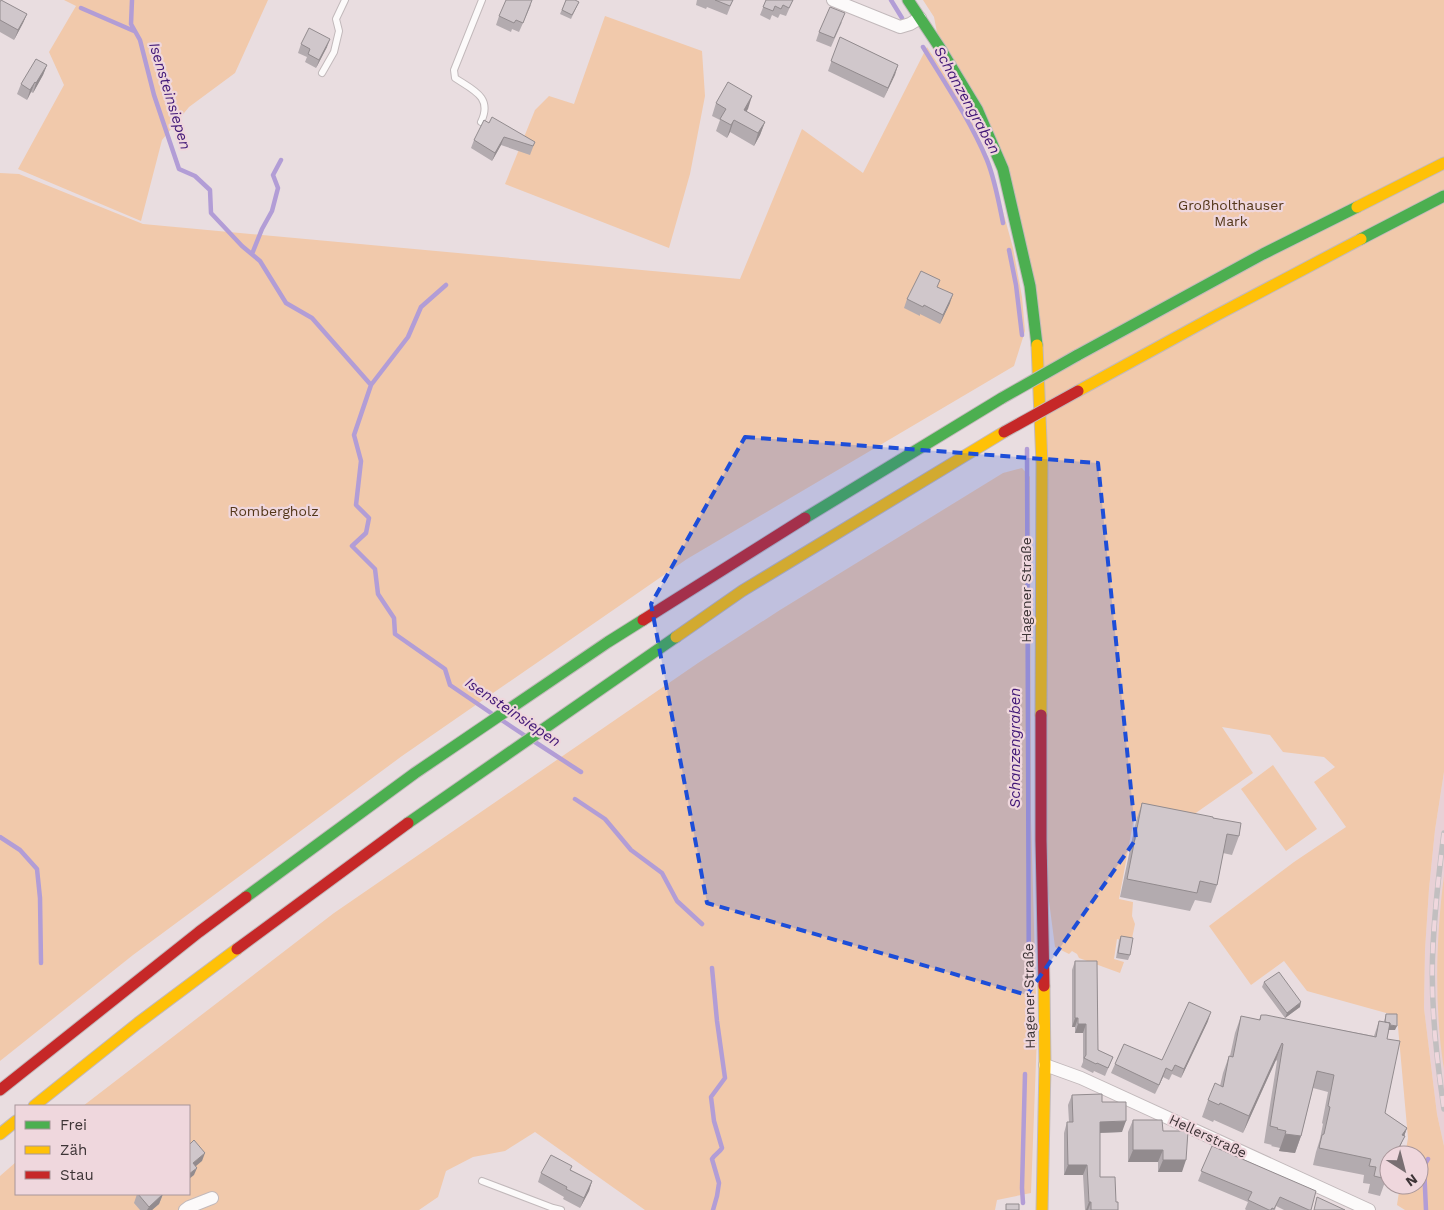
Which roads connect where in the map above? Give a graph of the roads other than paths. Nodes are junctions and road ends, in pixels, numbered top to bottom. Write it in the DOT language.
graph roads {
  1 [pos="345,0"];
  2 [pos="482,0"];
  3 [pos="833,0"];
  4 [pos="908,0"];
  5 [pos="920,18"];
  6 [pos="322,73"];
  7 [pos="481,122"];
  8 [pos="1444,163"];
  9 [pos="1444,196"];
  10 [pos="1045,1065"];
  11 [pos="0,1090"];
  12 [pos="35,1105"];
  13 [pos="15,1122"];
  14 [pos="0,1134"];
  15 [pos="482,1181"];
  16 [pos="212,1198"];
  17 [pos="186,1210"];
  18 [pos="561,1210"];
  19 [pos="1042,1210"];
  20 [pos="1369,1210"];
  1 -- 6 [label="lane"];
  2 -- 7 [label="lane"];
  3 -- 5 [label="street"];
  4 -- 5 [label="main road, Hagener Straße"];
  5 -- 10 [label="main road, Hagener Straße"];
  8 -- 11 [label="main road, bridge"];
  9 -- 12 [label="main road, bridge"];
  10 -- 19 [label="main road, Hagener Straße"];
  10 -- 20 [label="street, Hellerstraße"];
  13 -- 14 [label="main road"];
  15 -- 18 [label="lane"];
  16 -- 17 [label="street"];
}
